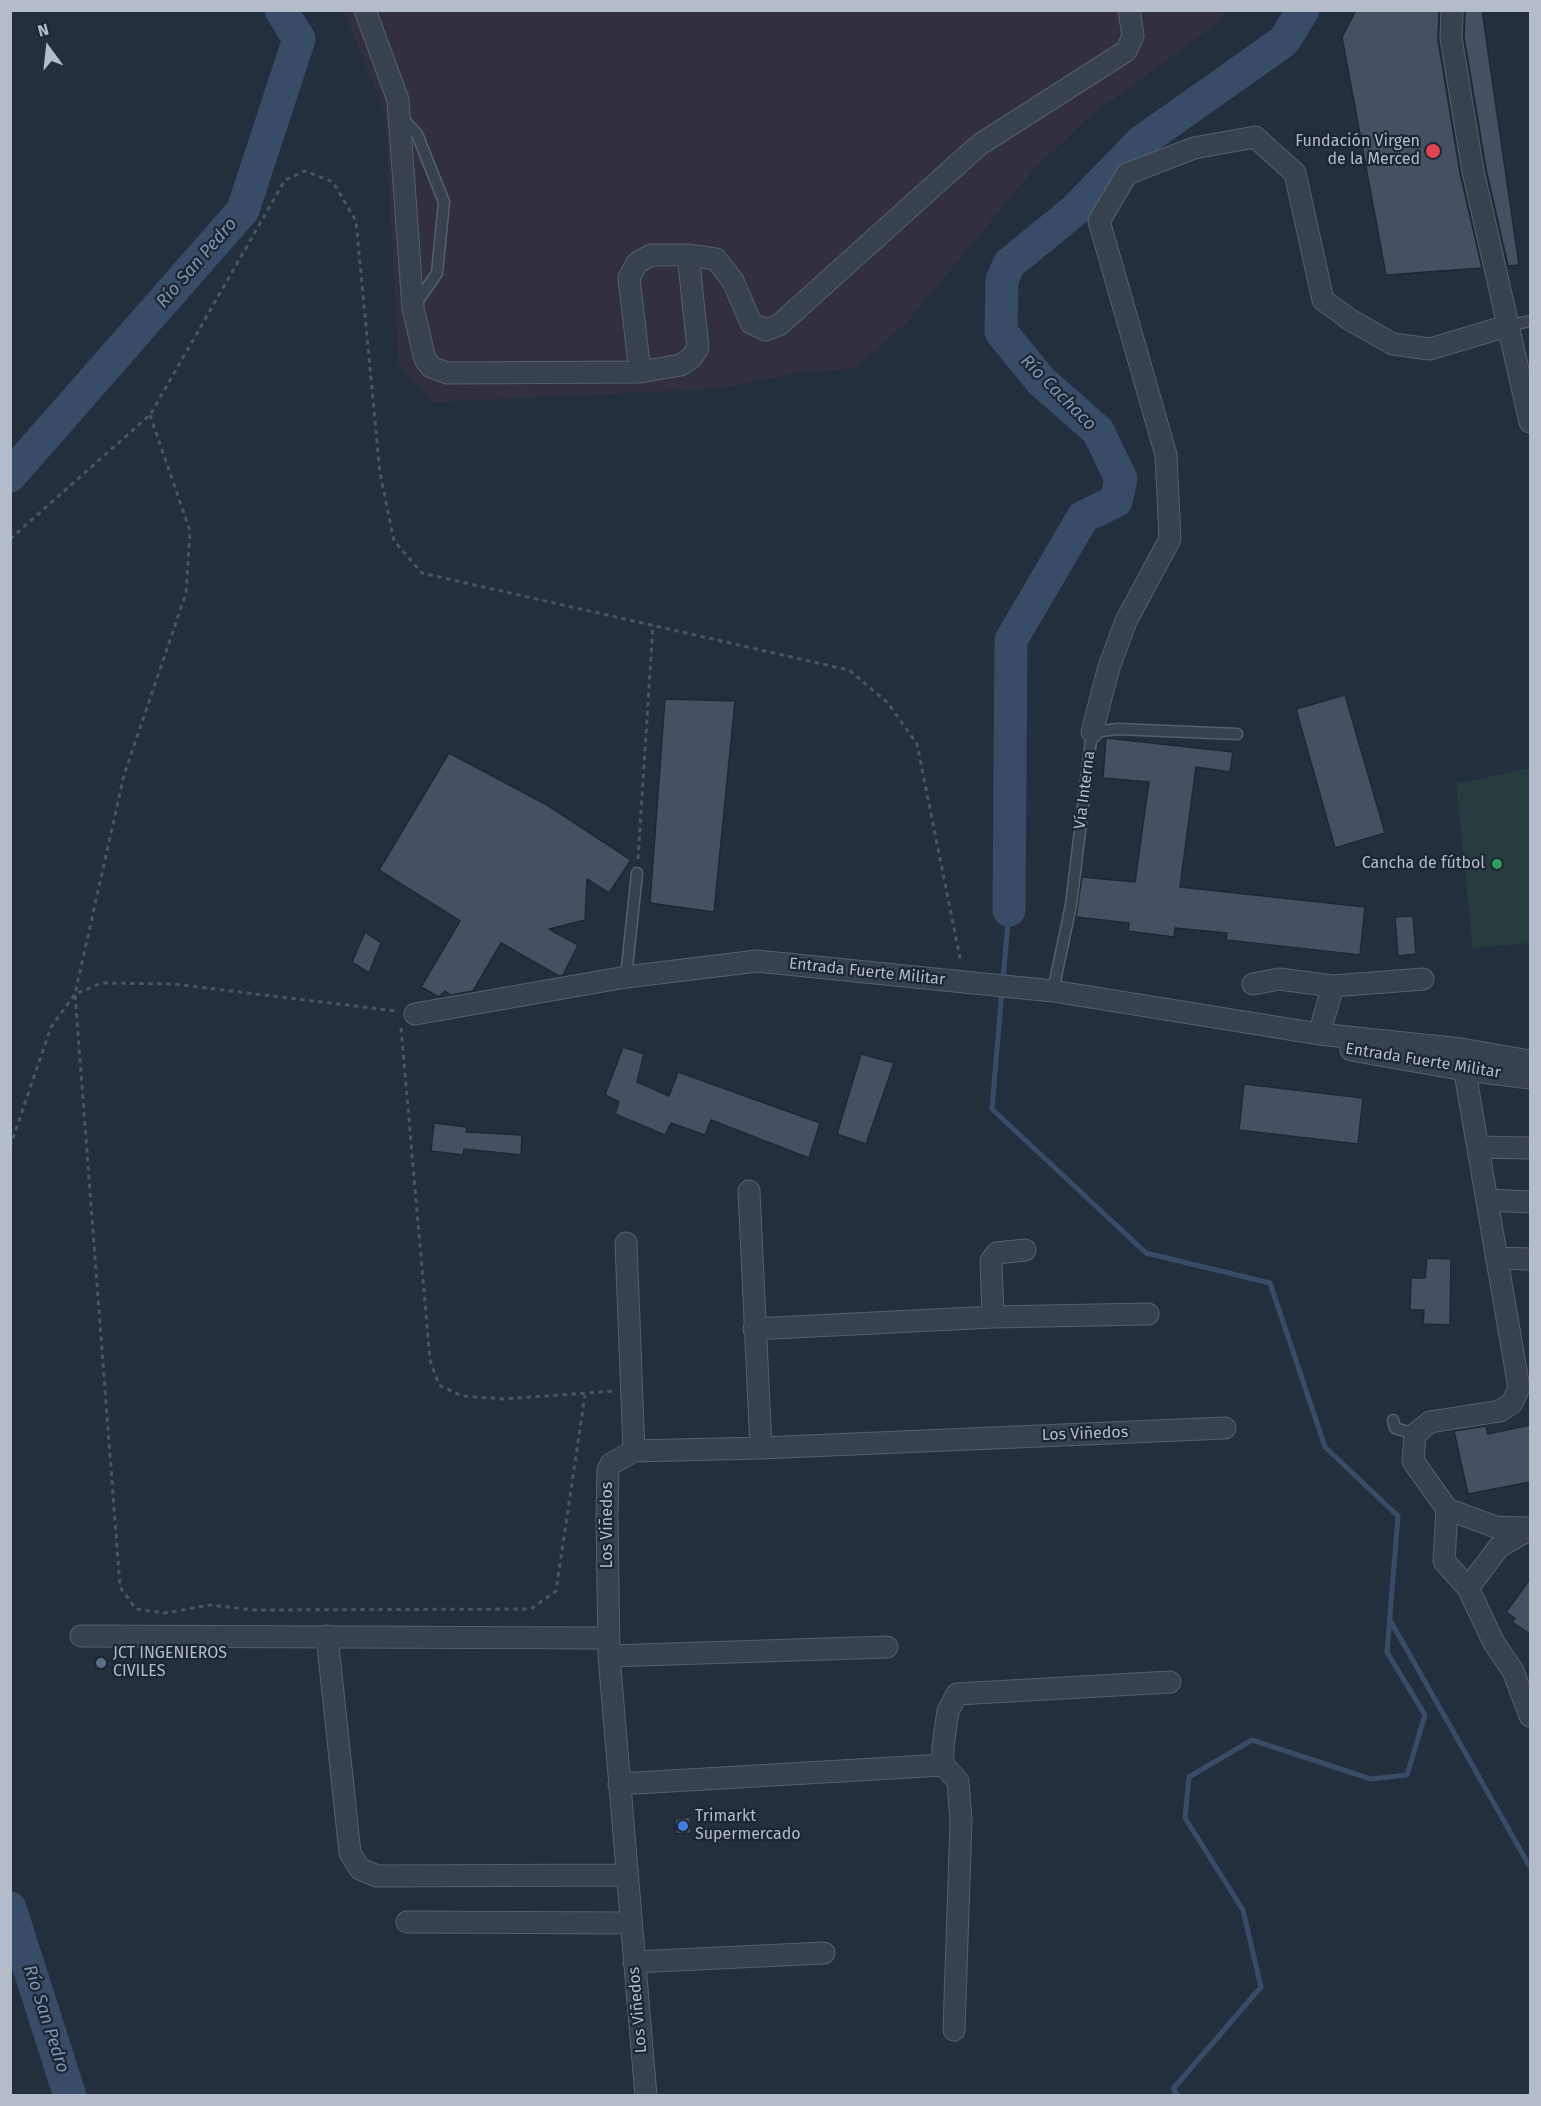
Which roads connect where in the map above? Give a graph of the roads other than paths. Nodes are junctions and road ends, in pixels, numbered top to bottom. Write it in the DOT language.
graph roads {
  1 [pos="365,10"];
  2 [pos="1129,10"];
  3 [pos="1452,10"];
  4 [pos="400,116"];
  5 [pos="688,255"];
  6 [pos="413,308"];
  7 [pos="1530,321"];
  8 [pos="1508,326"];
  9 [pos="640,372"];
  10 [pos="1530,422"];
  11 [pos="1092,732"];
  12 [pos="1237,734"];
  13 [pos="637,873"];
  14 [pos="626,977"];
  15 [pos="1423,980"];
  16 [pos="1253,984"];
  17 [pos="1333,986"];
  18 [pos="1051,991"];
  19 [pos="415,1014"];
  20 [pos="1319,1034"];
  21 [pos="1461,1049"];
  22 [pos="1530,1061"];
  23 [pos="1465,1070"];
  24 [pos="1530,1078"];
  25 [pos="1478,1147"];
  26 [pos="1530,1148"];
  27 [pos="749,1191"];
  28 [pos="1486,1200"];
  29 [pos="1530,1202"];
  30 [pos="626,1243"];
  31 [pos="1025,1250"];
  32 [pos="1496,1258"];
  33 [pos="1530,1258"];
  34 [pos="1148,1314"];
  35 [pos="993,1317"];
  36 [pos="754,1329"];
  37 [pos="1393,1420"];
  38 [pos="1225,1428"];
  39 [pos="1415,1434"];
  40 [pos="761,1448"];
  41 [pos="634,1451"];
  42 [pos="1447,1509"];
  43 [pos="1530,1529"];
  44 [pos="1468,1588"];
  45 [pos="81,1636"];
  46 [pos="327,1636"];
  47 [pos="609,1647"];
  48 [pos="887,1647"];
  49 [pos="1170,1683"];
  50 [pos="1530,1716"];
  51 [pos="943,1765"];
  52 [pos="619,1784"];
  53 [pos="627,1875"];
  54 [pos="406,1922"];
  55 [pos="631,1923"];
  56 [pos="824,1953"];
  57 [pos="634,1962"];
  58 [pos="954,2030"];
  59 [pos="646,2096"];
  1 -- 4 [label="street"];
  2 -- 5 [label="street"];
  3 -- 8 [label="street"];
  4 -- 6 [label="street"];
  4 -- 6 [label="lane"];
  5 -- 9 [label="street"];
  5 -- 9 [label="street"];
  6 -- 9 [label="street"];
  7 -- 8 [label="lane"];
  8 -- 10 [label="street"];
  8 -- 11 [label="street"];
  11 -- 12 [label="lane, Vía Interna"];
  11 -- 18 [label="lane, Vía Interna"];
  13 -- 14 [label="lane"];
  14 -- 18 [label="street, Entrada Fuerte Militar"];
  14 -- 19 [label="street, Entrada Fuerte Militar"];
  15 -- 17 [label="street"];
  16 -- 17 [label="street"];
  17 -- 20 [label="street"];
  18 -- 20 [label="street, Entrada Fuerte Militar"];
  20 -- 21 [label="street, Entrada Fuerte Militar"];
  20 -- 23 [label="street, Entrada Fuerte Militar"];
  21 -- 22 [label="street, Entrada Fuerte Militar"];
  21 -- 23 [label="street"];
  23 -- 24 [label="street, Entrada Fuerte Militar"];
  23 -- 25 [label="street"];
  25 -- 26 [label="street"];
  25 -- 28 [label="street"];
  27 -- 36 [label="street"];
  28 -- 29 [label="street"];
  28 -- 32 [label="street"];
  30 -- 41 [label="street"];
  31 -- 35 [label="street"];
  32 -- 33 [label="street"];
  32 -- 39 [label="street"];
  34 -- 35 [label="street"];
  35 -- 36 [label="street"];
  36 -- 40 [label="street"];
  37 -- 39 [label="lane"];
  38 -- 40 [label="street, Los Viñedos"];
  39 -- 42 [label="street"];
  40 -- 41 [label="street, Los Viñedos"];
  41 -- 47 [label="street, Los Viñedos"];
  42 -- 43 [label="street"];
  42 -- 44 [label="street"];
  43 -- 44 [label="street"];
  44 -- 50 [label="street"];
  45 -- 46 [label="street"];
  46 -- 47 [label="street"];
  46 -- 53 [label="street"];
  47 -- 48 [label="street"];
  47 -- 52 [label="street, Los Viñedos"];
  49 -- 51 [label="street"];
  51 -- 52 [label="street"];
  51 -- 58 [label="street"];
  52 -- 53 [label="street, Los Viñedos"];
  53 -- 55 [label="street, Los Viñedos"];
  54 -- 55 [label="street"];
  55 -- 57 [label="street, Los Viñedos"];
  56 -- 57 [label="street"];
  57 -- 59 [label="street, Los Viñedos"];
}
